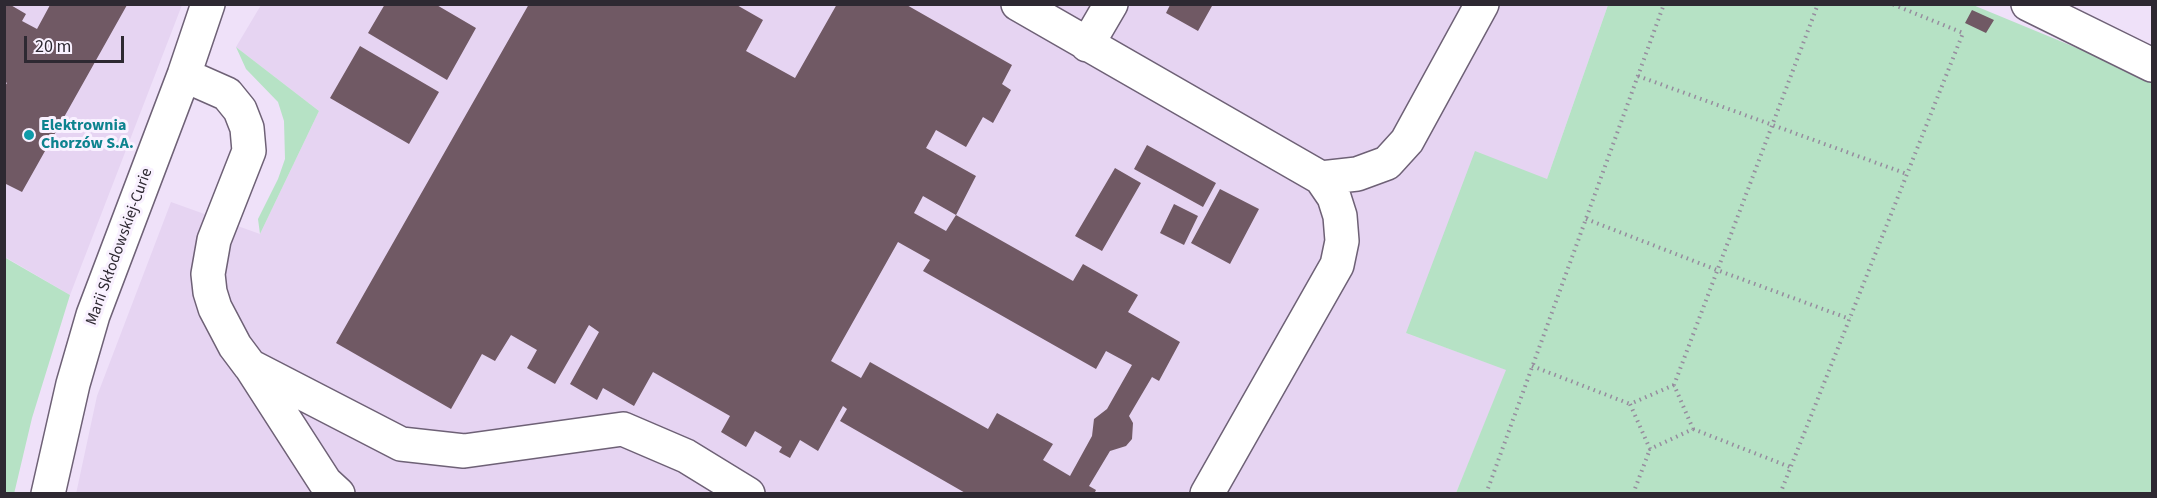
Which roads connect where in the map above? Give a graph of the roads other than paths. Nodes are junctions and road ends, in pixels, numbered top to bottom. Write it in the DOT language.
graph roads {
  1 [pos="208,4"];
  2 [pos="1018,4"];
  3 [pos="1111,4"];
  4 [pos="1482,4"];
  5 [pos="2028,4"];
  6 [pos="1088,45"];
  7 [pos="2152,64"];
  8 [pos="184,75"];
  9 [pos="1321,178"];
  10 [pos="250,366"];
  11 [pos="48,494"];
  12 [pos="338,494"];
  13 [pos="748,494"];
  14 [pos="1207,494"];
  1 -- 8 [label="street, Marii Skłodowskiej-Curie"];
  2 -- 6 [label="street"];
  3 -- 6 [label="street"];
  4 -- 9 [label="street"];
  5 -- 7 [label="street"];
  6 -- 9 [label="street"];
  8 -- 10 [label="street"];
  8 -- 11 [label="street, Marii Skłodowskiej-Curie"];
  9 -- 14 [label="street"];
  10 -- 12 [label="street"];
  10 -- 13 [label="street"];
}
